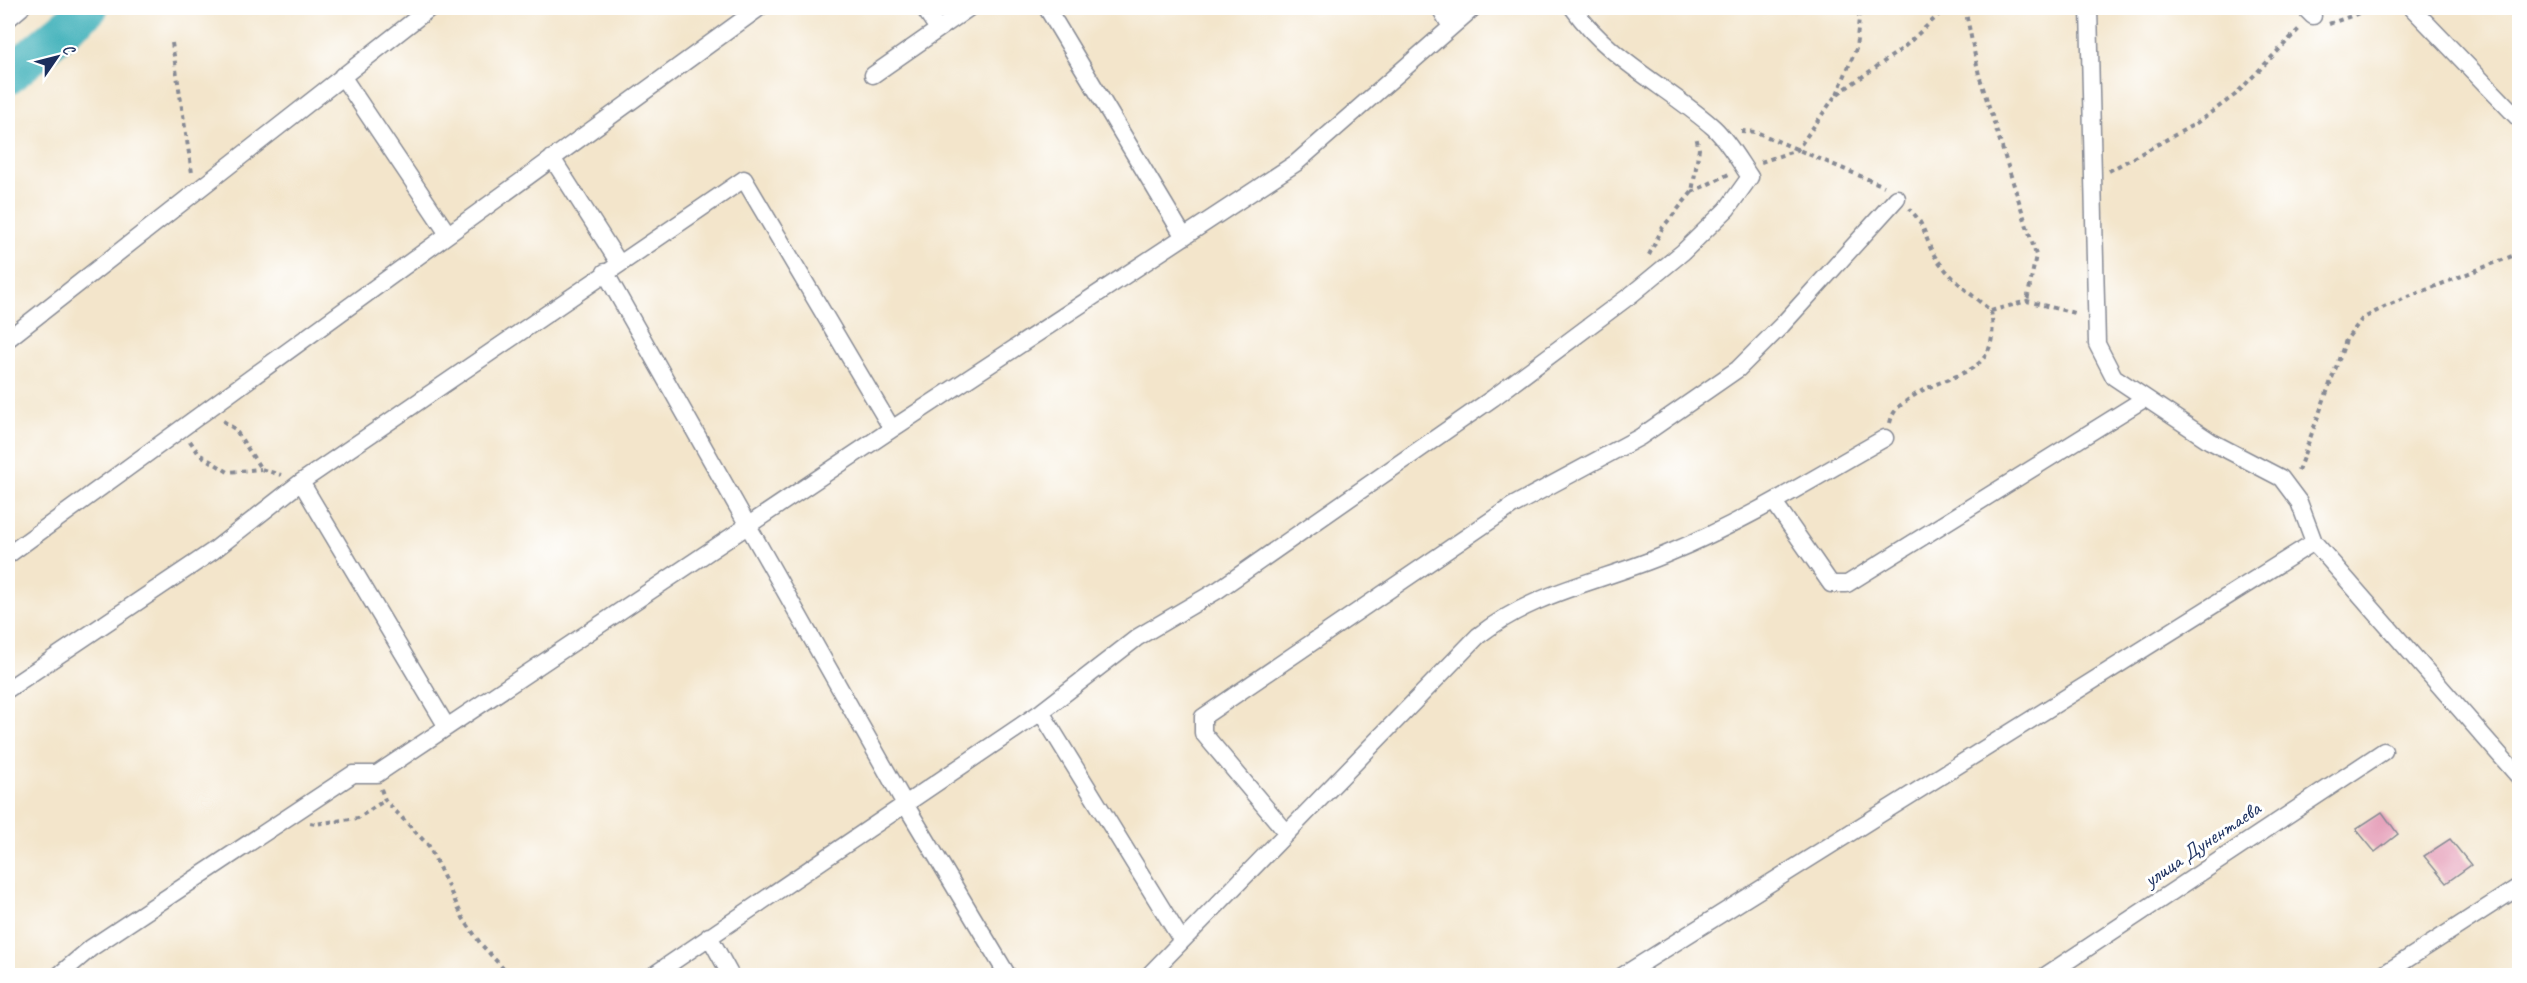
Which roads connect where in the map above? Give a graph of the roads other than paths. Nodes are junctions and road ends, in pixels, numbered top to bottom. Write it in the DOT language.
graph roads {
  1 [pos="21,8"];
  2 [pos="759,8"];
  3 [pos="924,8"];
  4 [pos="969,8"];
  5 [pos="1047,8"];
  6 [pos="1440,8"];
  7 [pos="1473,8"];
  8 [pos="1573,8"];
  9 [pos="2089,8"];
  10 [pos="2412,8"];
  11 [pos="420,11"];
  12 [pos="8,19"];
  13 [pos="1451,27"];
  14 [pos="938,29"];
  15 [pos="873,75"];
  16 [pos="342,76"];
  17 [pos="2520,120"];
  18 [pos="552,158"];
  19 [pos="1897,198"];
  20 [pos="448,234"];
  21 [pos="1184,237"];
  22 [pos="620,262"];
  23 [pos="605,272"];
  24 [pos="8,339"];
  25 [pos="2144,399"];
  26 [pos="892,429"];
  27 [pos="1885,438"];
  28 [pos="301,482"];
  29 [pos="1774,502"];
  30 [pos="747,527"];
  31 [pos="2314,542"];
  32 [pos="8,555"];
  33 [pos="8,689"];
  34 [pos="1041,712"];
  35 [pos="447,727"];
  36 [pos="2384,751"];
  37 [pos="2520,778"];
  38 [pos="905,804"];
  39 [pos="1287,833"];
  40 [pos="2520,885"];
  41 [pos="709,936"];
  42 [pos="1182,941"];
  43 [pos="58,975"];
  44 [pos="652,975"];
  45 [pos="731,975"];
  46 [pos="1008,975"];
  47 [pos="1148,975"];
  48 [pos="1622,975"];
  49 [pos="2045,975"];
  50 [pos="2380,975"];
  1 -- 12 [label="street"];
  2 -- 18 [label="street"];
  3 -- 14 [label="street"];
  4 -- 14 [label="street"];
  5 -- 21 [label="street"];
  6 -- 13 [label="street"];
  7 -- 13 [label="street"];
  8 -- 34 [label="street"];
  9 -- 25 [label="street"];
  10 -- 17 [label="street"];
  11 -- 16 [label="street"];
  13 -- 21 [label="street"];
  14 -- 15 [label="street"];
  16 -- 20 [label="street"];
  16 -- 24 [label="street"];
  18 -- 20 [label="street"];
  18 -- 22 [label="street"];
  19 -- 39 [label="street"];
  20 -- 32 [label="street"];
  21 -- 26 [label="street"];
  22 -- 23 [label="street"];
  22 -- 26 [label="street"];
  23 -- 28 [label="street"];
  23 -- 30 [label="street"];
  25 -- 29 [label="street"];
  25 -- 31 [label="street"];
  26 -- 30 [label="street"];
  27 -- 29 [label="street"];
  28 -- 33 [label="street"];
  28 -- 35 [label="street"];
  29 -- 39 [label="street"];
  30 -- 35 [label="street"];
  30 -- 38 [label="street"];
  31 -- 37 [label="street"];
  31 -- 48 [label="street"];
  34 -- 38 [label="street"];
  34 -- 42 [label="street"];
  35 -- 43 [label="street"];
  36 -- 49 [label="street, улица Дунентаева"];
  38 -- 41 [label="street"];
  38 -- 46 [label="street"];
  39 -- 42 [label="street"];
  40 -- 50 [label="street"];
  41 -- 44 [label="street"];
  41 -- 45 [label="street"];
  42 -- 47 [label="street"];
}
